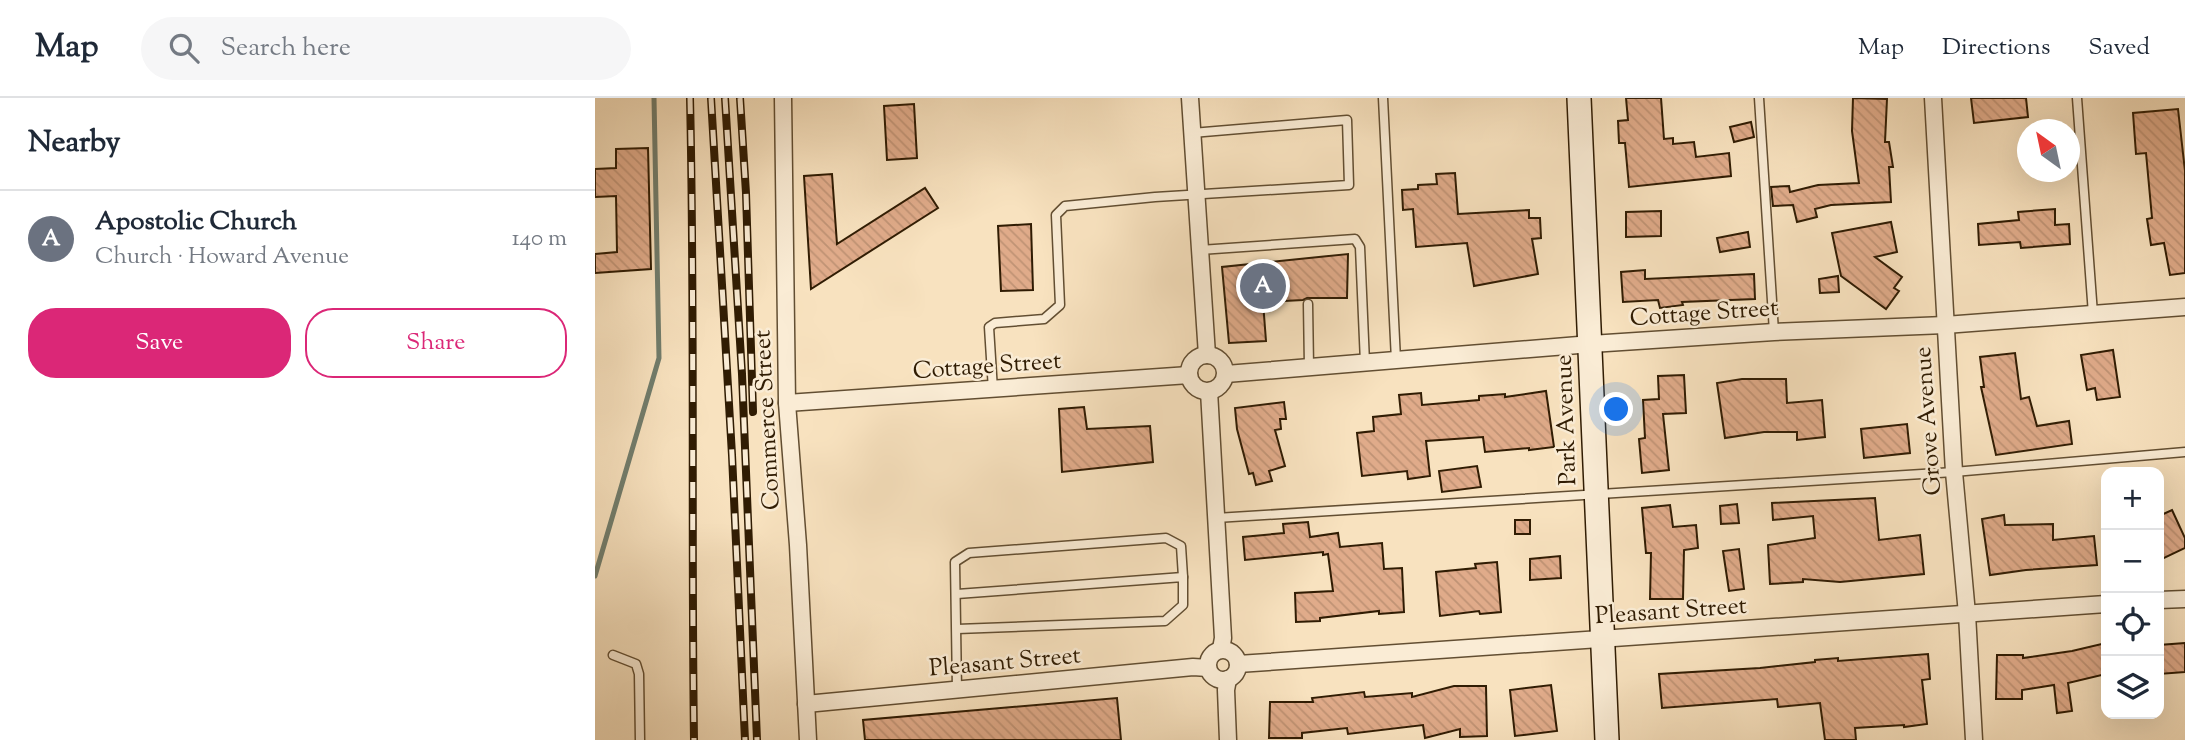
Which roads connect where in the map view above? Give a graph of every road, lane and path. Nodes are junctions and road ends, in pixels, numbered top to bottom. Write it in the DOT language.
graph roads {
  1 [pos="783,98"];
  2 [pos="1190,98"];
  3 [pos="1383,98"];
  4 [pos="1579,98"];
  5 [pos="1759,98"];
  6 [pos="1933,98"];
  7 [pos="2077,98"];
  8 [pos="1192,133"];
  9 [pos="1196,194"];
  10 [pos="1200,250"];
  11 [pos="1308,304"];
  12 [pos="2185,306"];
  13 [pos="2093,314"];
  14 [pos="1945,325"];
  15 [pos="1774,332"];
  16 [pos="1591,344"];
  17 [pos="1207,355"];
  18 [pos="1397,360"];
  19 [pos="1365,363"];
  20 [pos="1309,367"];
  21 [pos="1226,374"];
  22 [pos="1189,375"];
  23 [pos="993,390"];
  24 [pos="1209,391"];
  25 [pos="787,403"];
  26 [pos="2185,452"];
  27 [pos="1954,472"];
  28 [pos="1596,494"];
  29 [pos="1216,518"];
  30 [pos="1183,577"];
  31 [pos="957,594"];
  32 [pos="2185,598"];
  33 [pos="2164,600"];
  34 [pos="2101,604"];
  35 [pos="1967,614"];
  36 [pos="957,629"];
  37 [pos="1601,639"];
  38 [pos="1221,649"];
  39 [pos="613,655"];
  40 [pos="1238,664"];
  41 [pos="1208,668"];
  42 [pos="1228,679"];
  43 [pos="957,690"];
  44 [pos="806,705"];
  45 [pos="640,740"];
  46 [pos="808,740"];
  47 [pos="1228,740"];
  48 [pos="1607,740"];
  49 [pos="1974,740"];
  1 -- 25 [label="street, Commerce Street"];
  2 -- 8 [label="street"];
  3 -- 18 [label="lane"];
  4 -- 16 [label="street, Park Avenue"];
  5 -- 15 [label="lane"];
  6 -- 14 [label="street, Grove Avenue"];
  7 -- 13 [label="lane"];
  8 -- 9 [label="street"];
  8 -- 9 [label="lane"];
  9 -- 10 [label="street"];
  9 -- 23 [label="lane"];
  10 -- 17 [label="street"];
  10 -- 19 [label="lane"];
  11 -- 20 [label="lane"];
  12 -- 13 [label="street, Cottage Street"];
  13 -- 14 [label="street, Cottage Street"];
  14 -- 15 [label="street, Cottage Street"];
  14 -- 27 [label="street, Grove Avenue"];
  15 -- 16 [label="street, Cottage Street"];
  16 -- 18 [label="street, Cottage Street"];
  16 -- 28 [label="street, Park Avenue"];
  17 -- 21 [label="street"];
  17 -- 22 [label="street"];
  18 -- 19 [label="street, Cottage Street"];
  19 -- 20 [label="street, Cottage Street"];
  20 -- 21 [label="street, Cottage Street"];
  21 -- 24 [label="street"];
  22 -- 23 [label="street, Cottage Street"];
  22 -- 24 [label="street"];
  23 -- 25 [label="street, Cottage Street"];
  24 -- 29 [label="street"];
  25 -- 44 [label="street, Commerce Street"];
  26 -- 27 [label="lane"];
  27 -- 28 [label="lane"];
  27 -- 35 [label="street, Grove Avenue"];
  28 -- 29 [label="lane"];
  28 -- 37 [label="street, Park Avenue"];
  29 -- 38 [label="street"];
  30 -- 31 [label="lane"];
  30 -- 31 [label="lane"];
  30 -- 36 [label="lane"];
  31 -- 36 [label="lane"];
  32 -- 33 [label="street"];
  34 -- 35 [label="street, Pleasant Street"];
  35 -- 37 [label="street, Pleasant Street"];
  35 -- 49 [label="street, Grove Avenue"];
  36 -- 43 [label="lane"];
  37 -- 40 [label="street, Pleasant Street"];
  37 -- 48 [label="street, Park Avenue"];
  38 -- 40 [label="street"];
  38 -- 41 [label="street"];
  39 -- 45 [label="lane"];
  40 -- 42 [label="street"];
  41 -- 42 [label="street"];
  41 -- 43 [label="street, Pleasant Street"];
  42 -- 47 [label="street"];
  43 -- 44 [label="street, Pleasant Street"];
  44 -- 46 [label="street, Commerce Street"];
}
